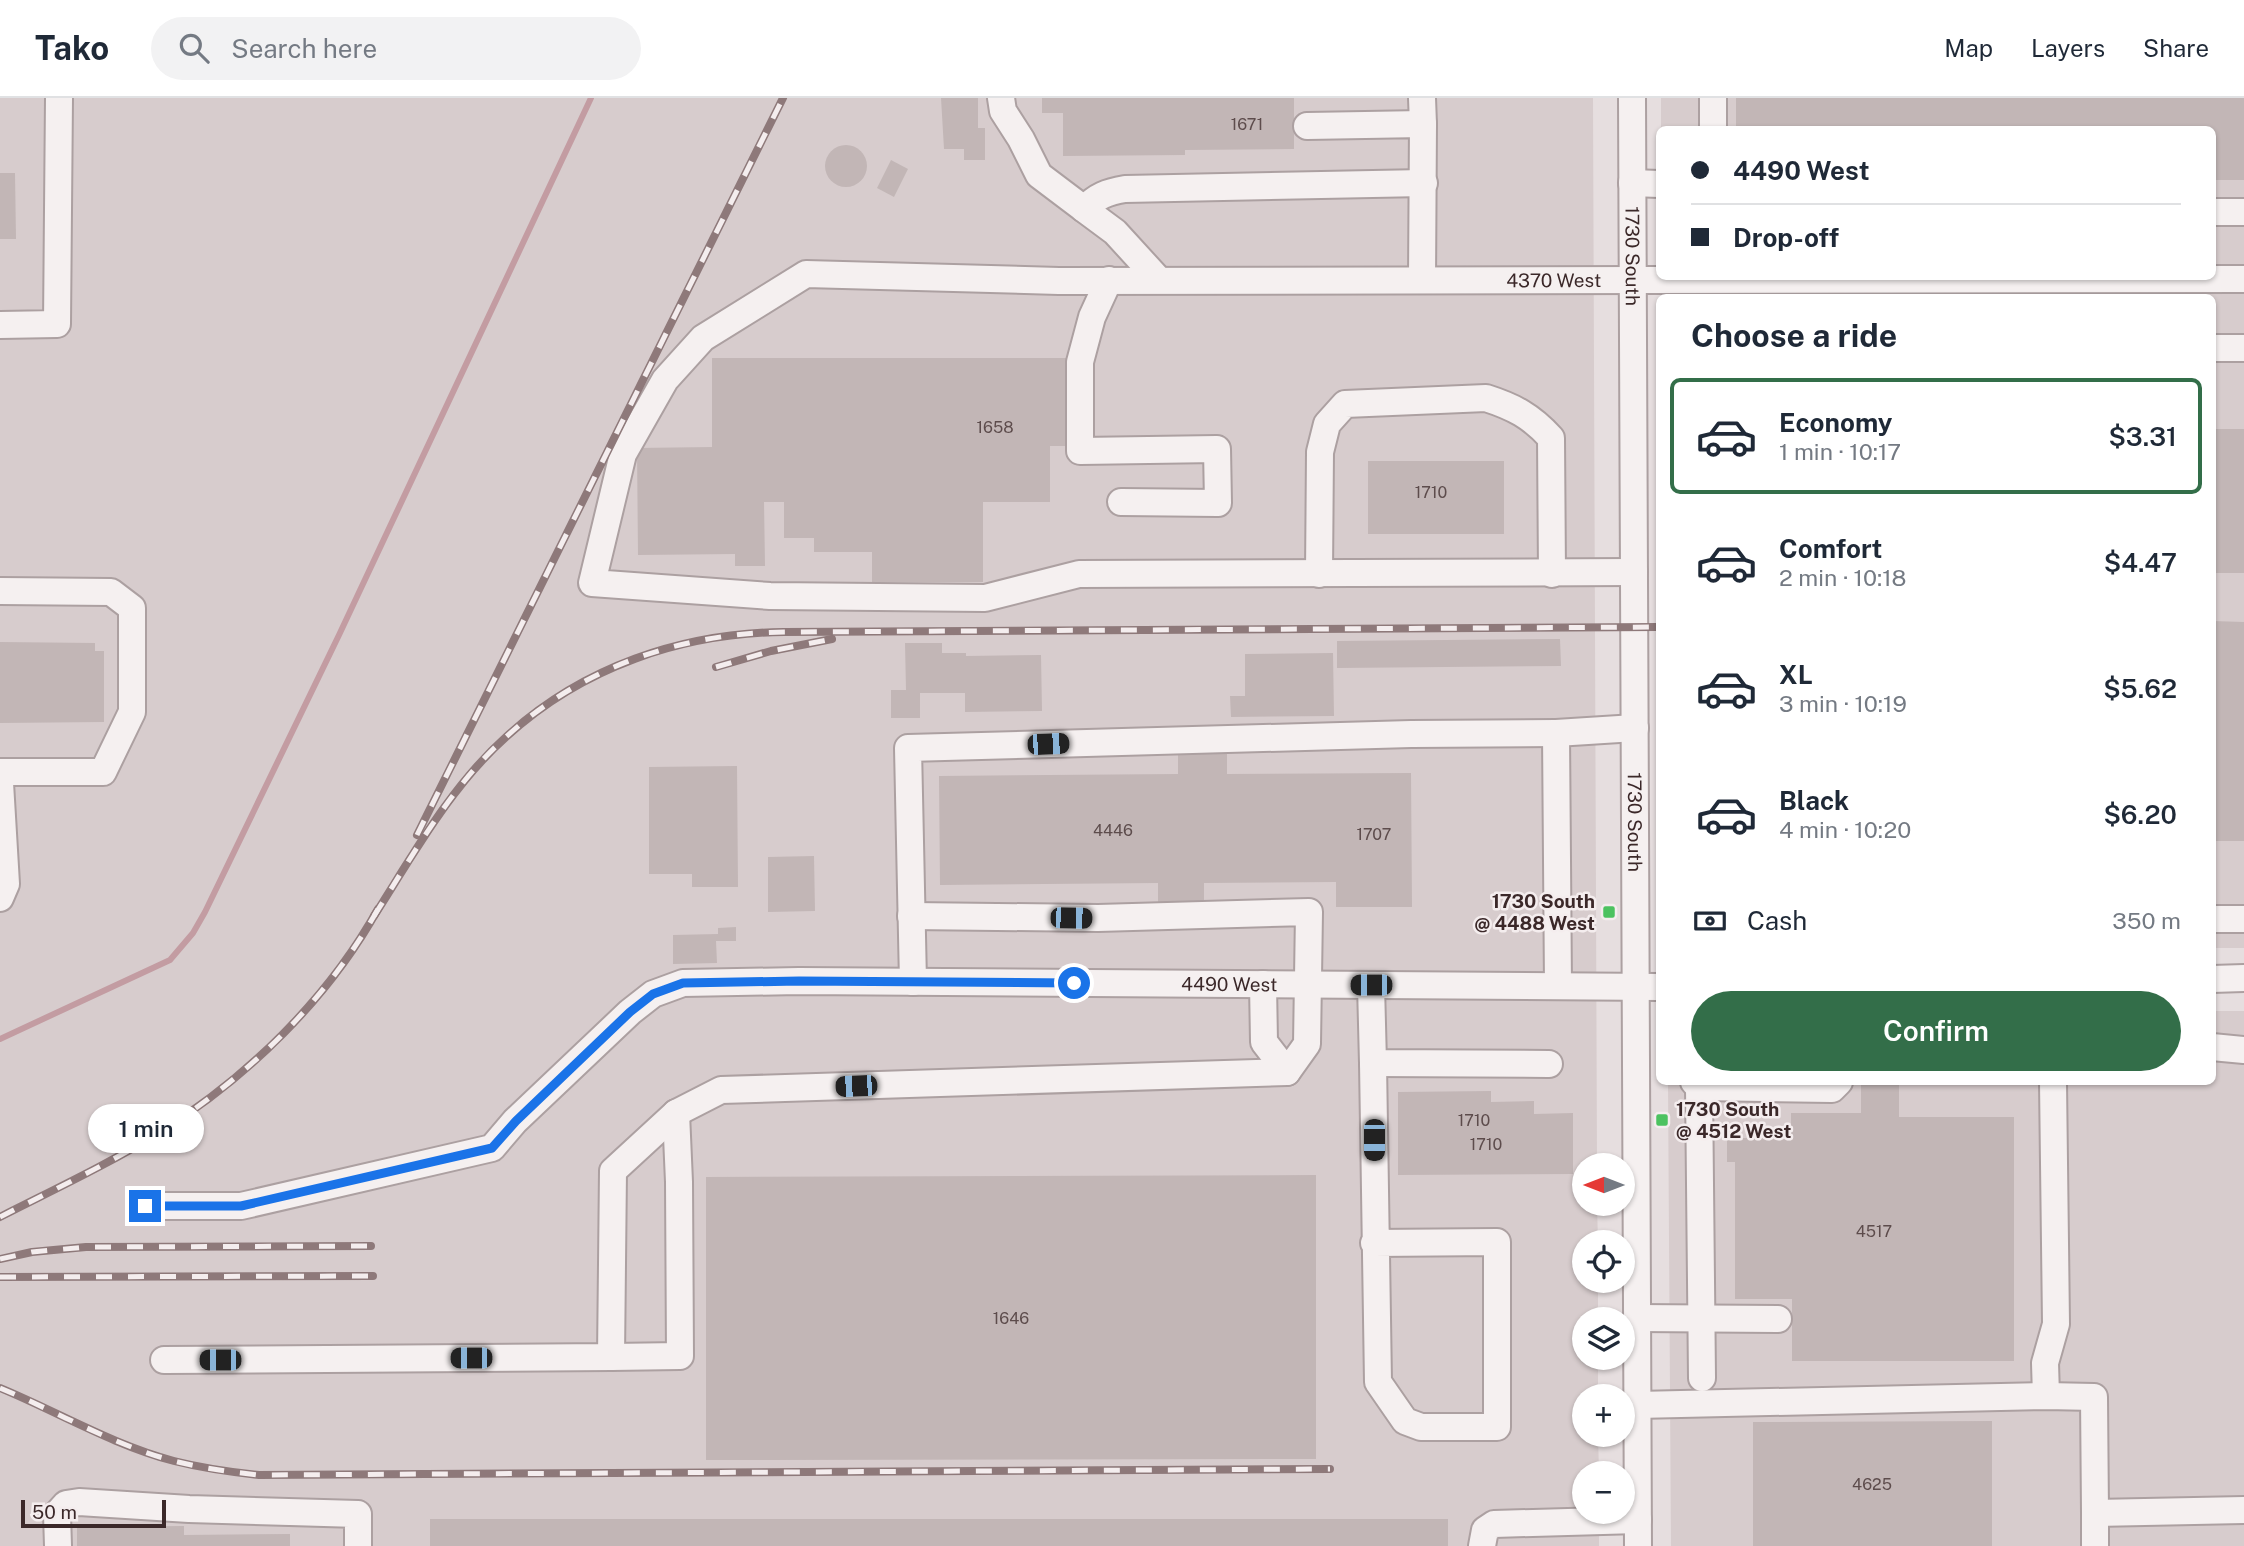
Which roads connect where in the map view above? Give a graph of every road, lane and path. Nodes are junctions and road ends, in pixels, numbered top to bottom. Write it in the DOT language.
graph roads {
  1 [pos="59,98"];
  2 [pos="1001,98"];
  3 [pos="1632,98"];
  4 [pos="1713,98"];
  5 [pos="1422,111"];
  6 [pos="1307,126"];
  7 [pos="1713,126"];
  8 [pos="1423,183"];
  9 [pos="1632,183"];
  10 [pos="1656,184"];
  11 [pos="1084,209"];
  12 [pos="2216,212"];
  13 [pos="2244,212"];
  14 [pos="1158,279"];
  15 [pos="2244,279"];
  16 [pos="1109,280"];
  17 [pos="1422,280"];
  18 [pos="1633,280"];
  19 [pos="1877,280"];
  20 [pos="1896,280"];
  21 [pos="2211,280"];
  22 [pos="2216,280"];
  23 [pos="2111,283"];
  24 [pos="1994,288"];
  25 [pos="1701,289"];
  26 [pos="1829,289"];
  27 [pos="1934,289"];
  28 [pos="0,325"];
  29 [pos="2216,348"];
  30 [pos="2244,348"];
  31 [pos="1121,502"];
  32 [pos="1634,572"];
  33 [pos="1319,574"];
  34 [pos="1552,574"];
  35 [pos="0,591"];
  36 [pos="1647,663"];
  37 [pos="1635,728"];
  38 [pos="1556,733"];
  39 [pos="0,772"];
  40 [pos="0,783"];
  41 [pos="1647,788"];
  42 [pos="0,898"];
  43 [pos="911,916"];
  44 [pos="2216,919"];
  45 [pos="2244,919"];
  46 [pos="2244,978"];
  47 [pos="2216,979"];
  48 [pos="913,982"];
  49 [pos="1263,984"];
  50 [pos="1307,985"];
  51 [pos="1371,985"];
  52 [pos="1558,986"];
  53 [pos="1647,987"];
  54 [pos="2216,1047"];
  55 [pos="2244,1050"];
  56 [pos="1373,1063"];
  57 [pos="1549,1064"];
  58 [pos="1287,1072"];
  59 [pos="1648,1076"];
  60 [pos="1696,1085"];
  61 [pos="1723,1085"];
  62 [pos="1836,1085"];
  63 [pos="2053,1085"];
  64 [pos="676,1113"];
  65 [pos="145,1206"];
  66 [pos="1374,1242"];
  67 [pos="1637,1318"];
  68 [pos="1702,1318"];
  69 [pos="1778,1319"];
  70 [pos="611,1357"];
  71 [pos="164,1360"];
  72 [pos="1702,1378"];
  73 [pos="2046,1396"];
  74 [pos="1637,1405"];
  75 [pos="2244,1510"];
  76 [pos="2095,1513"];
  77 [pos="1638,1533"];
  78 [pos="1549,1534"];
  79 [pos="58,1546"];
  80 [pos="358,1546"];
  81 [pos="1482,1546"];
  82 [pos="2095,1546"];
  1 -- 28 [label="street"];
  2 -- 11 [label="street"];
  3 -- 9 [label="street, 1730 South"];
  4 -- 7 [label="street"];
  5 -- 6 [label="street"];
  5 -- 8 [label="street"];
  8 -- 11 [label="street"];
  8 -- 17 [label="street"];
  9 -- 10 [label="street"];
  9 -- 18 [label="street, 1730 South"];
  11 -- 14 [label="street"];
  12 -- 13 [label="street"];
  14 -- 16 [label="street, 4370 West"];
  14 -- 17 [label="street, 4370 West"];
  15 -- 22 [label="street, 4370 West"];
  16 -- 31 [label="street"];
  16 -- 33 [label="street, 4370 West"];
  17 -- 18 [label="street, 4370 West"];
  18 -- 25 [label="street, 4370 West"];
  18 -- 32 [label="street, 1730 South"];
  19 -- 26 [label="street, 4370 West"];
  20 -- 27 [label="street, 4370 West"];
  21 -- 23 [label="street, 4370 West"];
  23 -- 24 [label="street, 4370 West"];
  24 -- 27 [label="street, 4370 West"];
  25 -- 26 [label="street, 4370 West"];
  29 -- 30 [label="street"];
  32 -- 34 [label="street"];
  32 -- 36 [label="street, 1730 South"];
  33 -- 34 [label="street"];
  33 -- 34 [label="street"];
  35 -- 39 [label="street"];
  36 -- 37 [label="street, 1730 South"];
  37 -- 38 [label="street"];
  37 -- 41 [label="street, 1730 South"];
  38 -- 43 [label="street"];
  38 -- 52 [label="street"];
  40 -- 42 [label="street"];
  41 -- 53 [label="street, 1730 South"];
  43 -- 48 [label="street"];
  43 -- 50 [label="street"];
  44 -- 45 [label="street"];
  46 -- 47 [label="street"];
  48 -- 49 [label="street, 4490 West"];
  48 -- 65 [label="street, 4490 West"];
  49 -- 50 [label="street, 4490 West"];
  49 -- 58 [label="street"];
  50 -- 51 [label="street, 4490 West"];
  50 -- 58 [label="street"];
  51 -- 52 [label="street, 4490 West"];
  51 -- 56 [label="street"];
  52 -- 53 [label="street, 4490 West"];
  53 -- 59 [label="street, 1730 South"];
  54 -- 55 [label="street"];
  56 -- 57 [label="street"];
  56 -- 66 [label="street"];
  58 -- 64 [label="street"];
  59 -- 67 [label="street, 1730 South"];
  60 -- 68 [label="street"];
  61 -- 62 [label="street"];
  63 -- 73 [label="street"];
  64 -- 70 [label="street"];
  64 -- 70 [label="street"];
  66 -- 66 [label="street"];
  67 -- 68 [label="street"];
  67 -- 74 [label="street, 1730 South"];
  68 -- 69 [label="street"];
  68 -- 72 [label="street"];
  70 -- 71 [label="street"];
  73 -- 74 [label="street"];
  73 -- 76 [label="street"];
  74 -- 77 [label="street, 1730 South"];
  75 -- 76 [label="street"];
  76 -- 82 [label="street"];
  77 -- 78 [label="street"];
  78 -- 81 [label="street"];
  79 -- 80 [label="street"];
}
